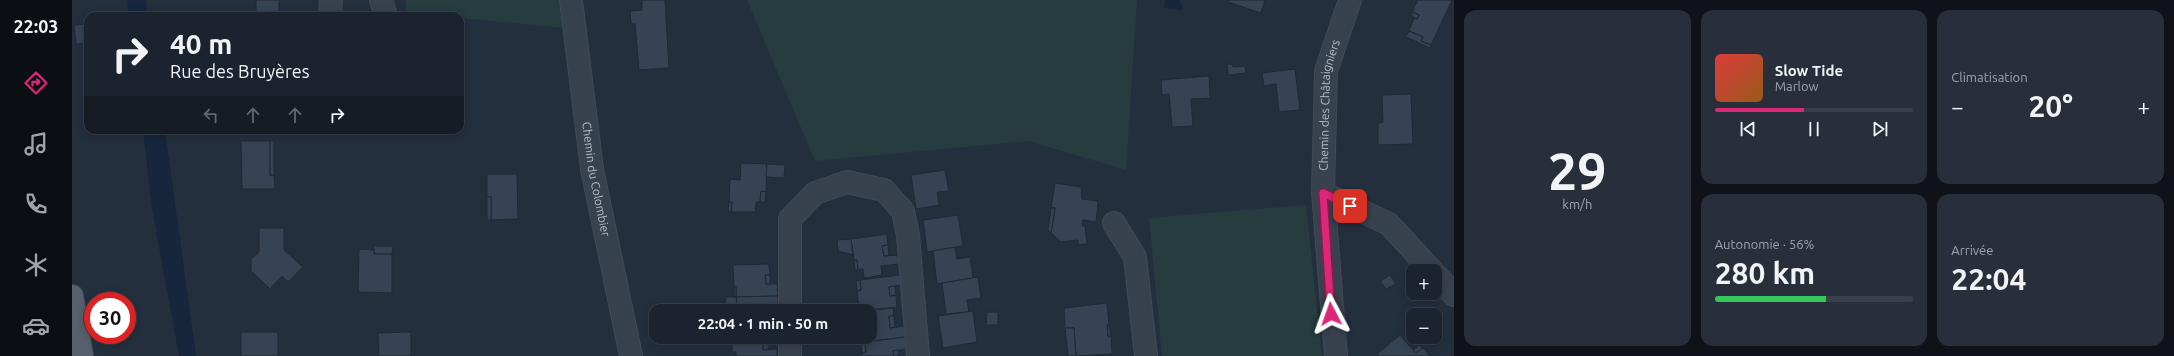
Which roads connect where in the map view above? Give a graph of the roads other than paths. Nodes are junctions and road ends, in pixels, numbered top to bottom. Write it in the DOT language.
graph roads {
  1 [pos="331,0"];
  2 [pos="381,0"];
  3 [pos="571,0"];
  4 [pos="1350,0"];
  5 [pos="330,12"];
  6 [pos="385,12"];
  7 [pos="1323,193"];
  8 [pos="1114,223"];
  9 [pos="1426,264"];
  10 [pos="1442,282"];
  11 [pos="72,296"];
  12 [pos="1454,296"];
  13 [pos="790,304"];
  14 [pos="790,344"];
  15 [pos="82,356"];
  16 [pos="631,356"];
  17 [pos="790,356"];
  18 [pos="918,356"];
  19 [pos="1146,356"];
  20 [pos="1336,356"];
  1 -- 5 [label="street"];
  2 -- 6 [label="street"];
  3 -- 16 [label="street, Chemin du Colombier"];
  4 -- 7 [label="street, Chemin des Châtaigniers"];
  7 -- 9 [label="street"];
  7 -- 20 [label="street, Chemin des Châtaigniers"];
  8 -- 19 [label="street"];
  10 -- 12 [label="street"];
  11 -- 15 [label="main road"];
  13 -- 18 [label="street"];
  14 -- 17 [label="street"];
}
